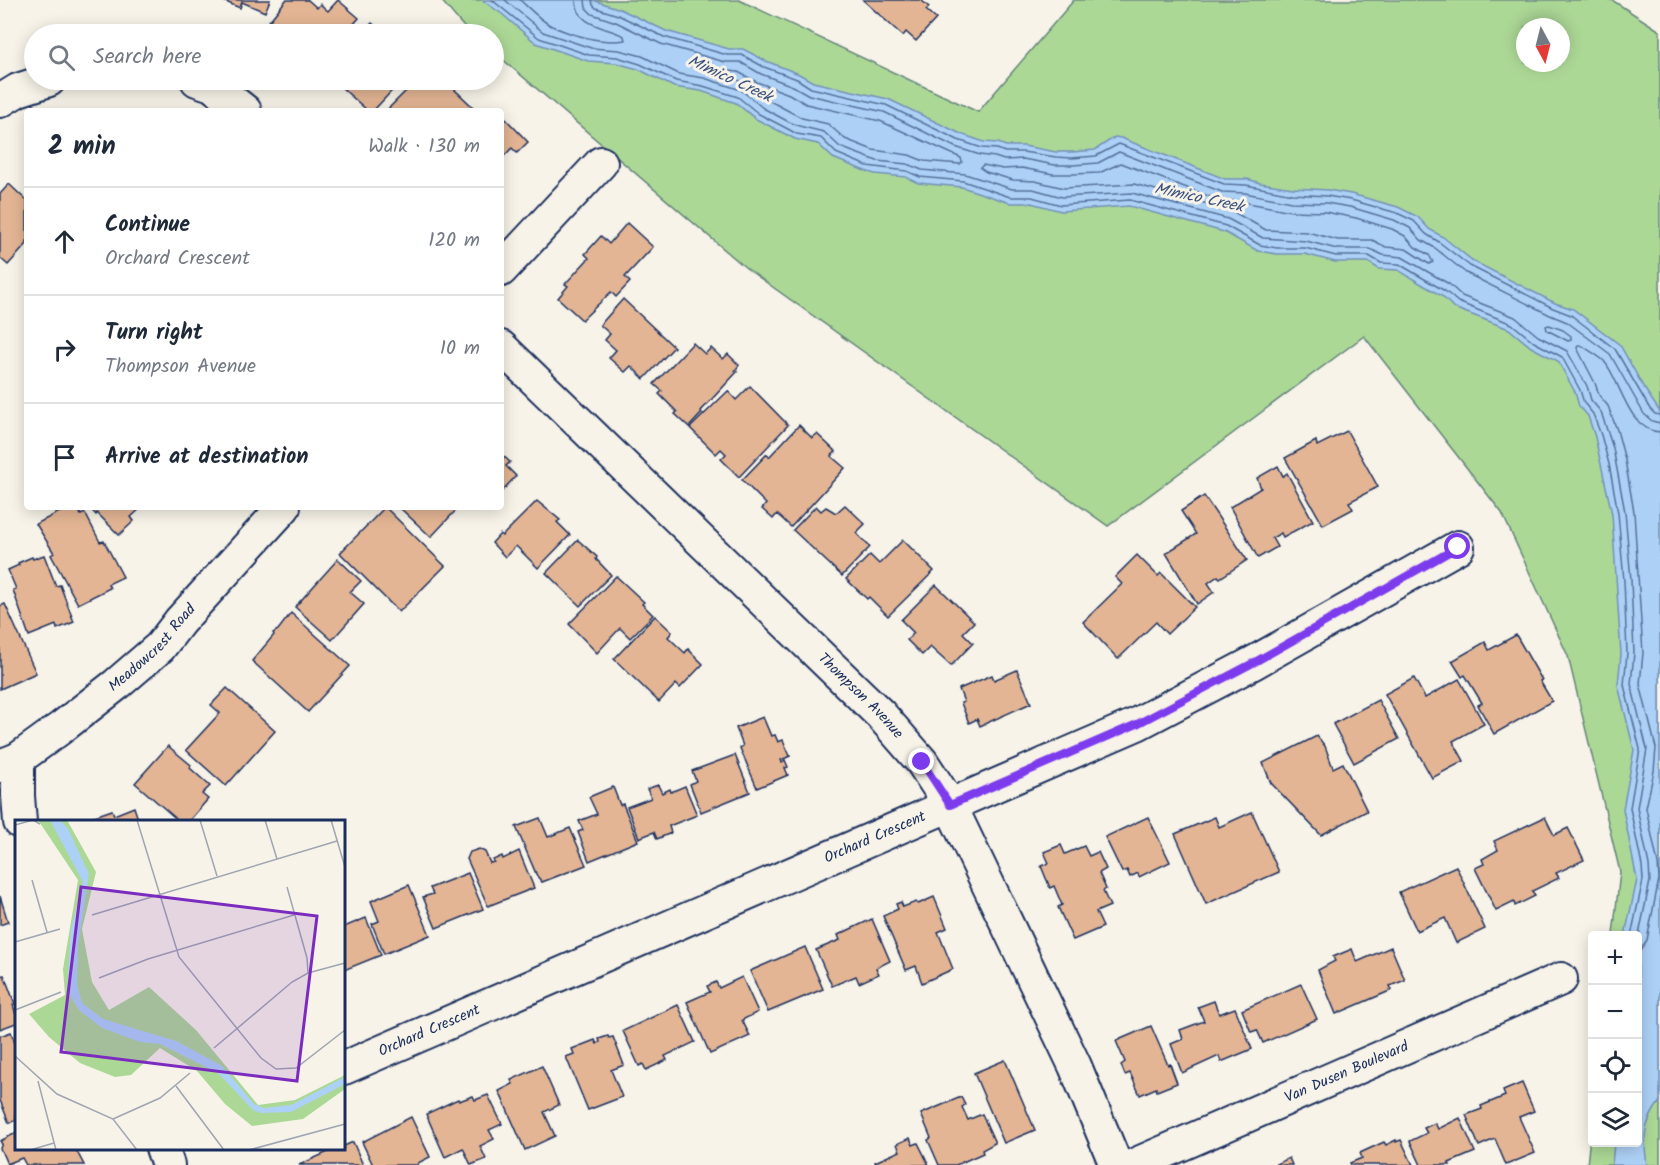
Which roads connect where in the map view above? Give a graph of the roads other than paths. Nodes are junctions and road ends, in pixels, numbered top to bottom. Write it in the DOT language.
graph roads {
  1 [pos="24,88"];
  2 [pos="218,90"];
  3 [pos="0,101"];
  4 [pos="241,108"];
  5 [pos="601,163"];
  6 [pos="504,267"];
  7 [pos="504,350"];
  8 [pos="281,510"];
  9 [pos="1458,547"];
  10 [pos="9,762"];
  11 [pos="950,805"];
  12 [pos="20,820"];
  13 [pos="1561,979"];
  14 [pos="345,1068"];
  15 [pos="162,1150"];
  16 [pos="168,1165"];
  17 [pos="1116,1165"];
  18 [pos="1134,1165"];
  1 -- 3 [label="street"];
  2 -- 4 [label="street"];
  5 -- 6 [label="street"];
  7 -- 11 [label="street, Thompson Avenue"];
  8 -- 10 [label="street, Meadowcrest Road"];
  9 -- 11 [label="street, Orchard Crescent"];
  10 -- 12 [label="street"];
  11 -- 14 [label="street, Orchard Crescent"];
  11 -- 17 [label="street, Thompson Avenue"];
  13 -- 18 [label="street, Van Dusen Boulevard"];
  15 -- 16 [label="street"];
}
